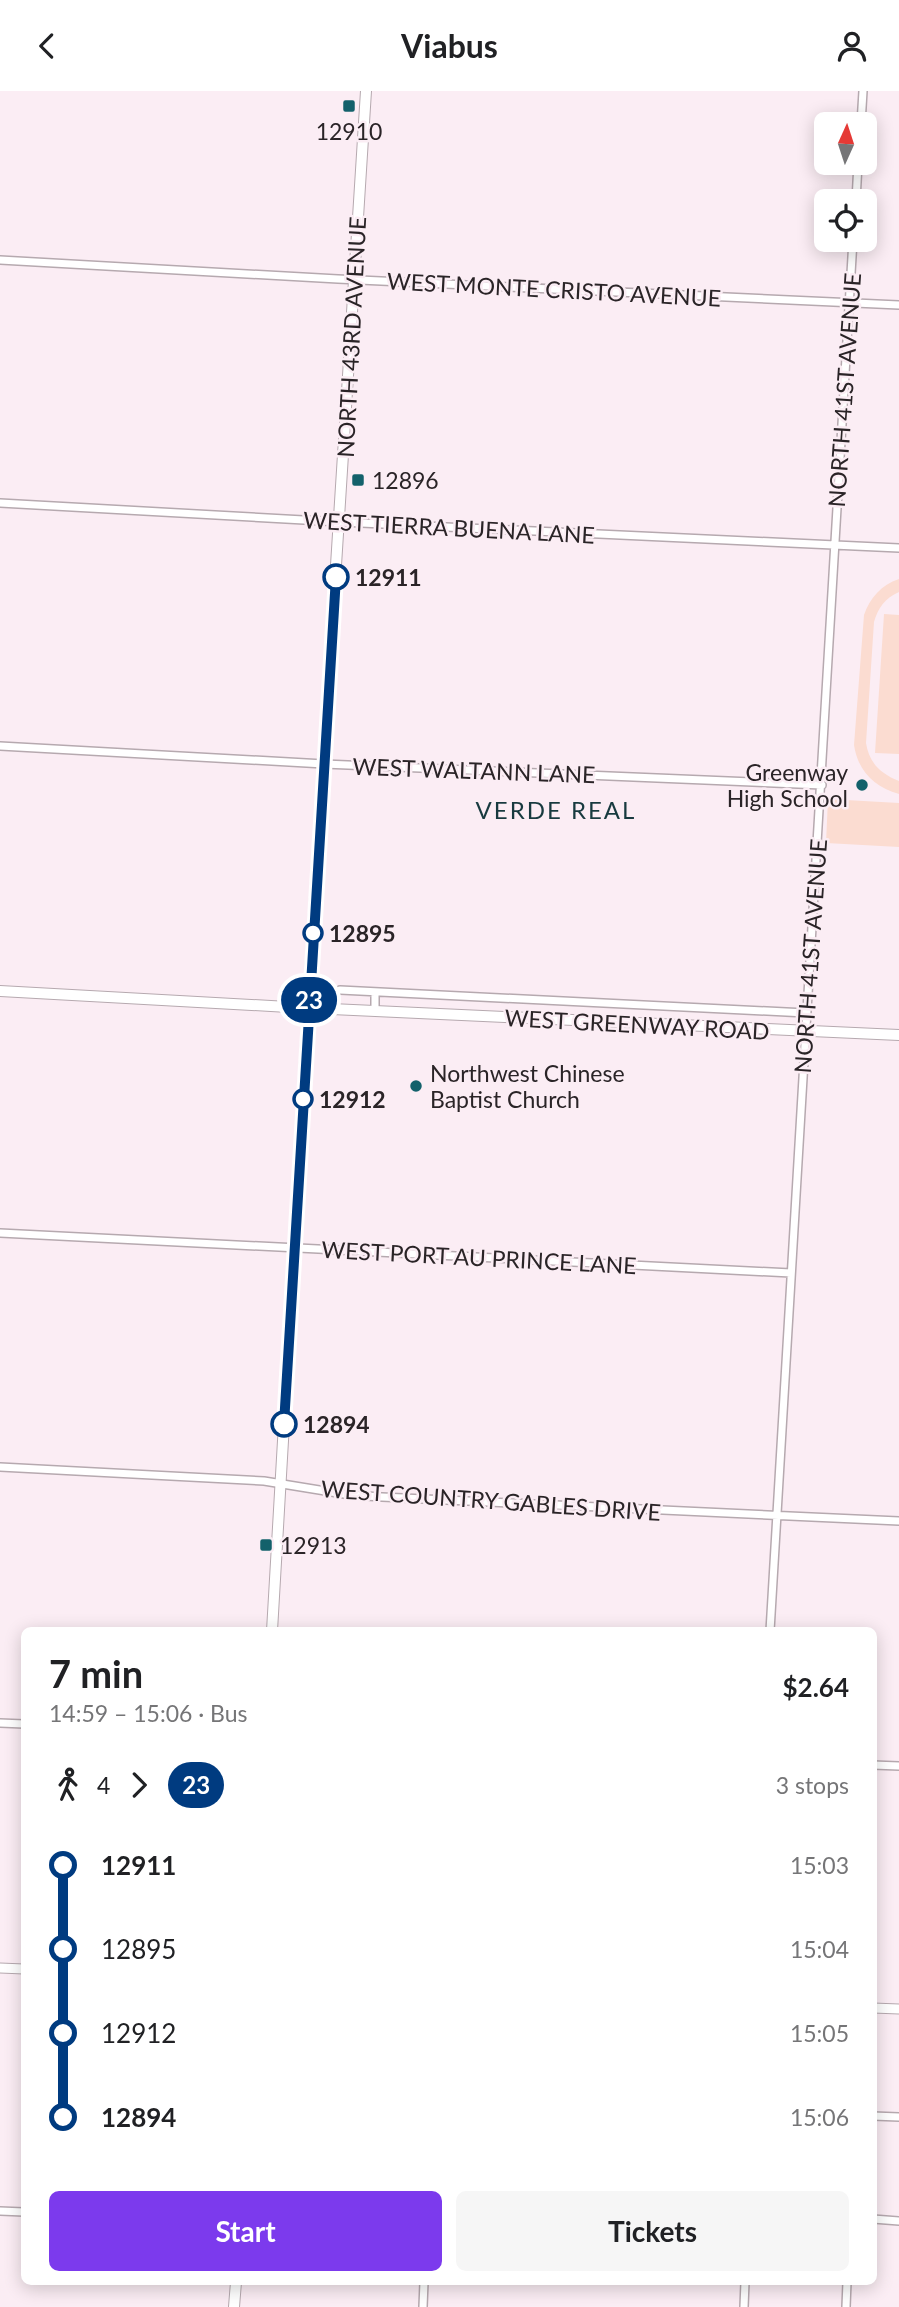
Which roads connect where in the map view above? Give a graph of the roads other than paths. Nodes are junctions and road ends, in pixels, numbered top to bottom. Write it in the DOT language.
graph roads {
  1 [pos="366,91"];
  2 [pos="863,91"];
  3 [pos="861,112"];
  4 [pos="852,252"];
  5 [pos="0,260"];
  6 [pos="355,280"];
  7 [pos="849,303"];
  8 [pos="899,305"];
  9 [pos="0,503"];
  10 [pos="340,523"];
  11 [pos="835,545"];
  12 [pos="899,548"];
  13 [pos="0,746"];
  14 [pos="324,764"];
  15 [pos="822,785"];
  16 [pos="0,991"];
  17 [pos="340,991"];
  18 [pos="375,992"];
  19 [pos="308,1008"];
  20 [pos="374,1011"];
  21 [pos="806,1013"];
  22 [pos="805,1032"];
  23 [pos="899,1035"];
  24 [pos="0,1233"];
  25 [pos="295,1248"];
  26 [pos="791,1273"];
  27 [pos="0,1467"];
  28 [pos="281,1484"];
  29 [pos="776,1516"];
  30 [pos="899,1521"];
  31 [pos="272,1627"];
  32 [pos="770,1627"];
  33 [pos="0,1723"];
  34 [pos="21,1724"];
  35 [pos="877,1765"];
  36 [pos="899,1766"];
  37 [pos="0,1968"];
  38 [pos="21,1969"];
  39 [pos="877,2008"];
  40 [pos="899,2009"];
  41 [pos="877,2116"];
  42 [pos="899,2117"];
  43 [pos="0,2211"];
  44 [pos="21,2212"];
  45 [pos="877,2219"];
  46 [pos="899,2221"];
  47 [pos="236,2285"];
  48 [pos="424,2285"];
  49 [pos="745,2285"];
  50 [pos="848,2285"];
  51 [pos="234,2307"];
  52 [pos="423,2307"];
  53 [pos="744,2307"];
  54 [pos="846,2307"];
  1 -- 6 [label="main road, NORTH 43RD AVENUE"];
  2 -- 3 [label="street"];
  4 -- 7 [label="street, NORTH 41ST AVENUE"];
  5 -- 6 [label="street, WEST MONTE CRISTO AVENUE"];
  6 -- 7 [label="street, WEST MONTE CRISTO AVENUE"];
  6 -- 10 [label="main road, NORTH 43RD AVENUE"];
  7 -- 8 [label="street, WEST MONTE CRISTO AVENUE"];
  7 -- 11 [label="street, NORTH 41ST AVENUE"];
  9 -- 10 [label="street, WEST TIERRA BUENA LANE"];
  10 -- 11 [label="street, WEST TIERRA BUENA LANE"];
  10 -- 14 [label="main road, NORTH 43RD AVENUE"];
  11 -- 12 [label="street, WEST TIERRA BUENA LANE"];
  11 -- 15 [label="street, NORTH 41ST AVENUE"];
  13 -- 14 [label="street, WEST WALTANN LANE"];
  14 -- 15 [label="street, WEST WALTANN LANE"];
  14 -- 19 [label="main road, NORTH 43RD AVENUE"];
  15 -- 21 [label="street, NORTH 41ST AVENUE"];
  16 -- 19 [label="main road, WEST GREENWAY ROAD"];
  17 -- 18 [label="street, WEST GREENWAY ROAD"];
  18 -- 20 [label="street"];
  18 -- 21 [label="street, WEST GREENWAY ROAD"];
  19 -- 20 [label="main road, WEST GREENWAY ROAD"];
  19 -- 25 [label="main road, NORTH 43RD AVENUE"];
  20 -- 22 [label="main road, WEST GREENWAY ROAD"];
  21 -- 22 [label="street, NORTH 41ST AVENUE"];
  22 -- 23 [label="main road, WEST GREENWAY ROAD"];
  22 -- 26 [label="street, NORTH 41ST AVENUE"];
  24 -- 25 [label="street, WEST PORT AU PRINCE LANE"];
  25 -- 26 [label="street, WEST PORT AU PRINCE LANE"];
  25 -- 28 [label="main road, NORTH 43RD AVENUE"];
  26 -- 29 [label="street, NORTH 41ST AVENUE"];
  27 -- 28 [label="street, WEST COUNTRY GABLES DRIVE"];
  28 -- 29 [label="street, WEST COUNTRY GABLES DRIVE"];
  28 -- 31 [label="main road, NORTH 43RD AVENUE"];
  29 -- 30 [label="street, WEST COUNTRY GABLES DRIVE"];
  29 -- 32 [label="street, NORTH 41ST AVENUE"];
  33 -- 34 [label="street"];
  35 -- 36 [label="street"];
  37 -- 38 [label="street"];
  39 -- 40 [label="street"];
  41 -- 42 [label="street"];
  43 -- 44 [label="street"];
  45 -- 46 [label="street"];
  47 -- 51 [label="main road"];
  48 -- 52 [label="street"];
  49 -- 53 [label="street"];
  50 -- 54 [label="street"];
}
